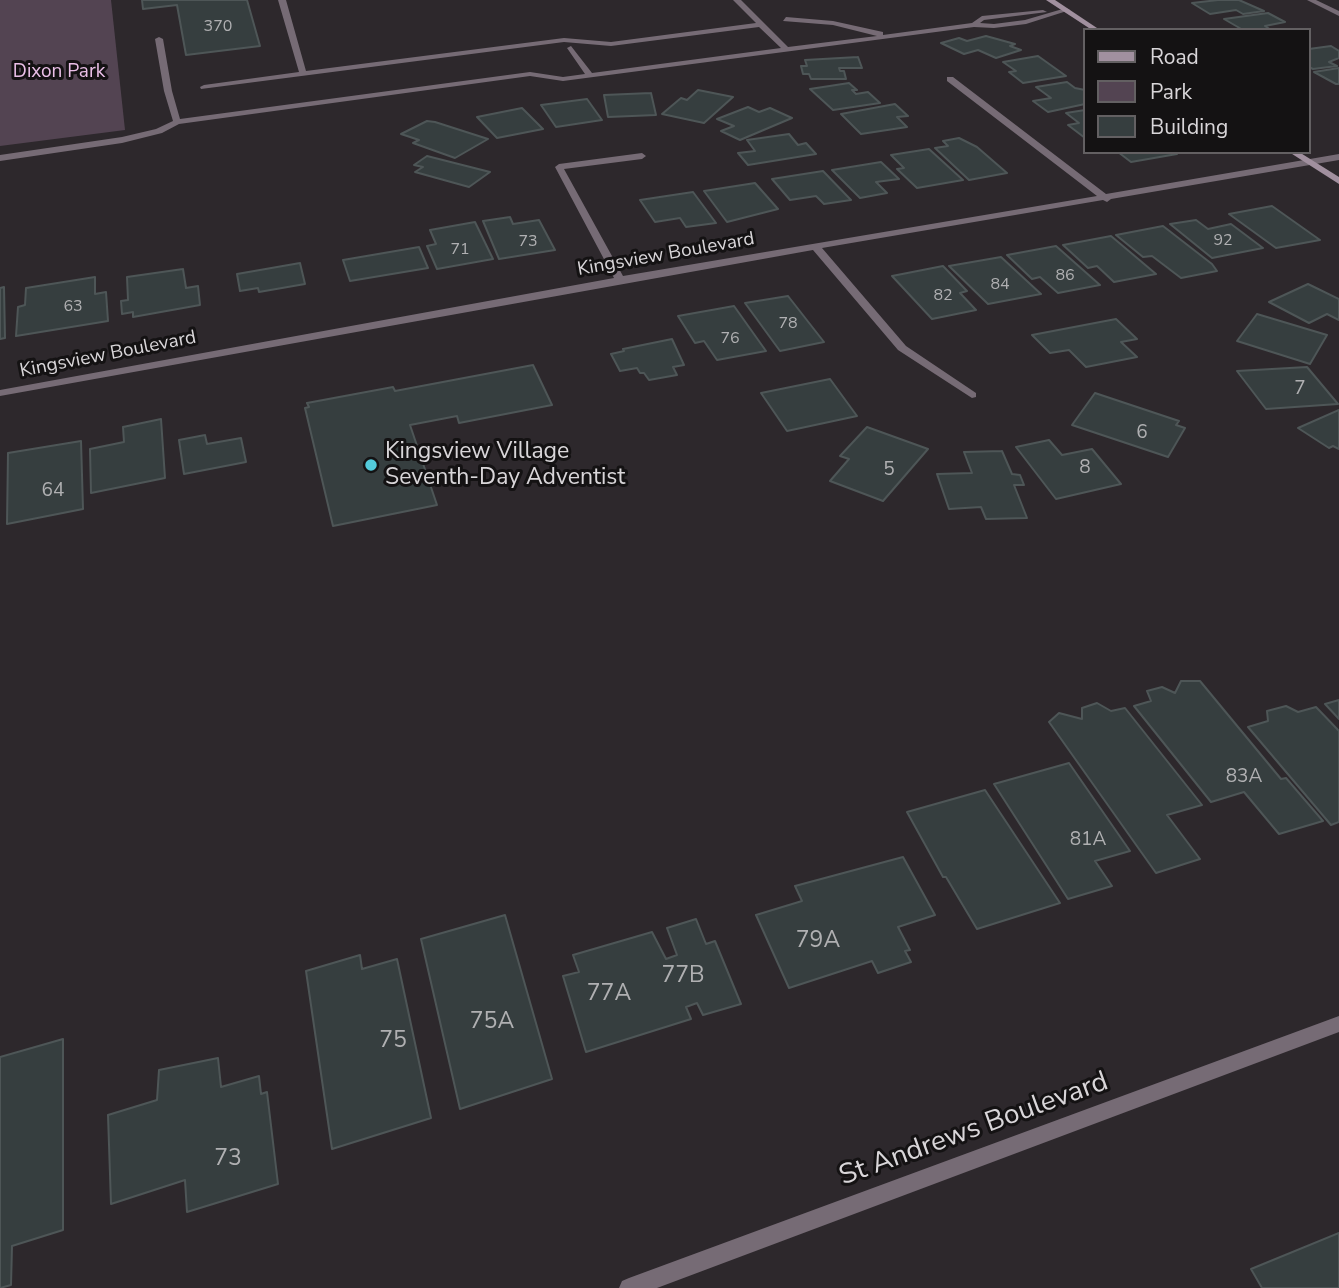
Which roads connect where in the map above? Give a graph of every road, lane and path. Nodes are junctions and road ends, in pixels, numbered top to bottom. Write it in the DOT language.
graph roads {
  1 [pos="282,0"];
  2 [pos="737,0"];
  3 [pos="1050,0"];
  4 [pos="1311,0"];
  5 [pos="1339,1"];
  6 [pos="1320,4"];
  7 [pos="1066,10"];
  8 [pos="1339,15"];
  9 [pos="786,19"];
  10 [pos="762,24"];
  11 [pos="1094,28"];
  12 [pos="888,36"];
  13 [pos="159,39"];
  14 [pos="571,48"];
  15 [pos="787,50"];
  16 [pos="303,74"];
  17 [pos="590,75"];
  18 [pos="950,79"];
  19 [pos="204,87"];
  20 [pos="177,122"];
  21 [pos="1296,154"];
  22 [pos="642,156"];
  23 [pos="1339,157"];
  24 [pos="0,158"];
  25 [pos="1309,162"];
  26 [pos="1339,181"];
  27 [pos="1107,199"];
  28 [pos="816,248"];
  29 [pos="620,280"];
  30 [pos="0,393"];
  31 [pos="972,395"];
  32 [pos="1339,1024"];
  33 [pos="629,1288"];
  1 -- 16 [label="street"];
  2 -- 10 [label="street"];
  3 -- 7 [label="main road"];
  4 -- 6 [label="street"];
  5 -- 6 [label="street"];
  6 -- 8 [label="street"];
  7 -- 11 [label="main road"];
  7 -- 12 [label="street"];
  9 -- 12 [label="street"];
  10 -- 15 [label="street"];
  10 -- 16 [label="street"];
  12 -- 15 [label="street"];
  13 -- 20 [label="street"];
  14 -- 17 [label="street"];
  15 -- 17 [label="street"];
  16 -- 19 [label="street"];
  17 -- 20 [label="street"];
  18 -- 27 [label="street"];
  20 -- 24 [label="street"];
  21 -- 25 [label="main road"];
  22 -- 29 [label="street"];
  23 -- 25 [label="street, Kingsview Boulevard"];
  25 -- 26 [label="main road"];
  25 -- 27 [label="street, Kingsview Boulevard"];
  27 -- 28 [label="street, Kingsview Boulevard"];
  28 -- 29 [label="street, Kingsview Boulevard"];
  28 -- 31 [label="street"];
  29 -- 30 [label="street, Kingsview Boulevard"];
  32 -- 33 [label="street, St Andrews Boulevard"];
}
